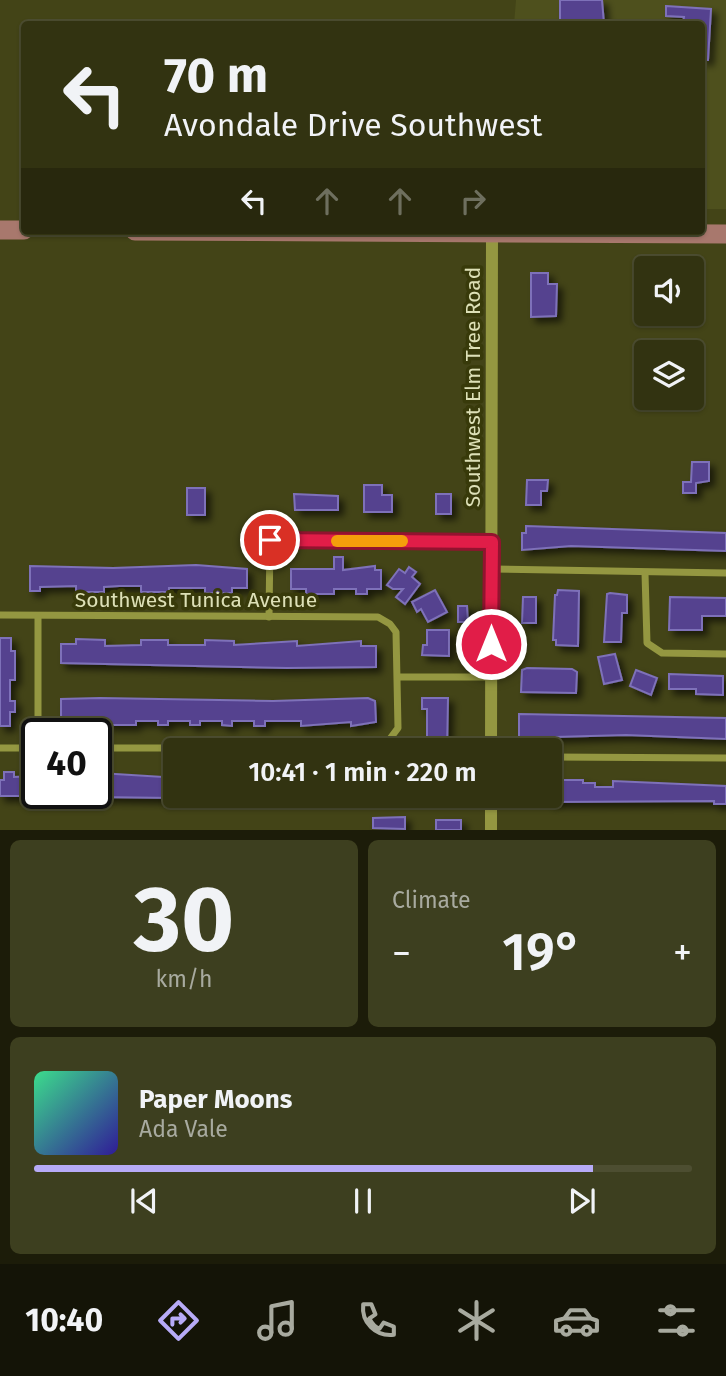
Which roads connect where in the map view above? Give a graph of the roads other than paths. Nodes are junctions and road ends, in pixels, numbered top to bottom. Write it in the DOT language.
graph roads {
  1 [pos="0,230"];
  2 [pos="21,230"];
  3 [pos="705,234"];
  4 [pos="726,234"];
  5 [pos="492,235"];
  6 [pos="492,542"];
  7 [pos="492,569"];
  8 [pos="645,573"];
  9 [pos="726,573"];
  10 [pos="0,615"];
  11 [pos="38,617"];
  12 [pos="269,617"];
  13 [pos="726,654"];
  14 [pos="399,677"];
  15 [pos="491,677"];
  16 [pos="38,718"];
  17 [pos="491,738"];
  18 [pos="0,748"];
  19 [pos="21,748"];
  20 [pos="112,748"];
  21 [pos="562,757"];
  22 [pos="726,758"];
  23 [pos="491,808"];
  24 [pos="491,830"];
  1 -- 2 [label="main road"];
  3 -- 4 [label="main road"];
  5 -- 6 [label="street, Southwest Elm Tree Road"];
  6 -- 7 [label="street, Southwest Elm Tree Road"];
  6 -- 12 [label="street"];
  7 -- 8 [label="street"];
  7 -- 15 [label="street, Southwest Elm Tree Road"];
  8 -- 9 [label="street"];
  8 -- 13 [label="street"];
  10 -- 11 [label="street, Southwest Tunica Avenue"];
  11 -- 12 [label="street, Southwest Tunica Avenue"];
  11 -- 16 [label="street"];
  12 -- 14 [label="street, Southwest Tunica Avenue"];
  14 -- 15 [label="street"];
  14 -- 20 [label="street"];
  15 -- 17 [label="street, Southwest Elm Tree Road"];
  18 -- 19 [label="street"];
  21 -- 22 [label="street"];
  23 -- 24 [label="street"];
}
